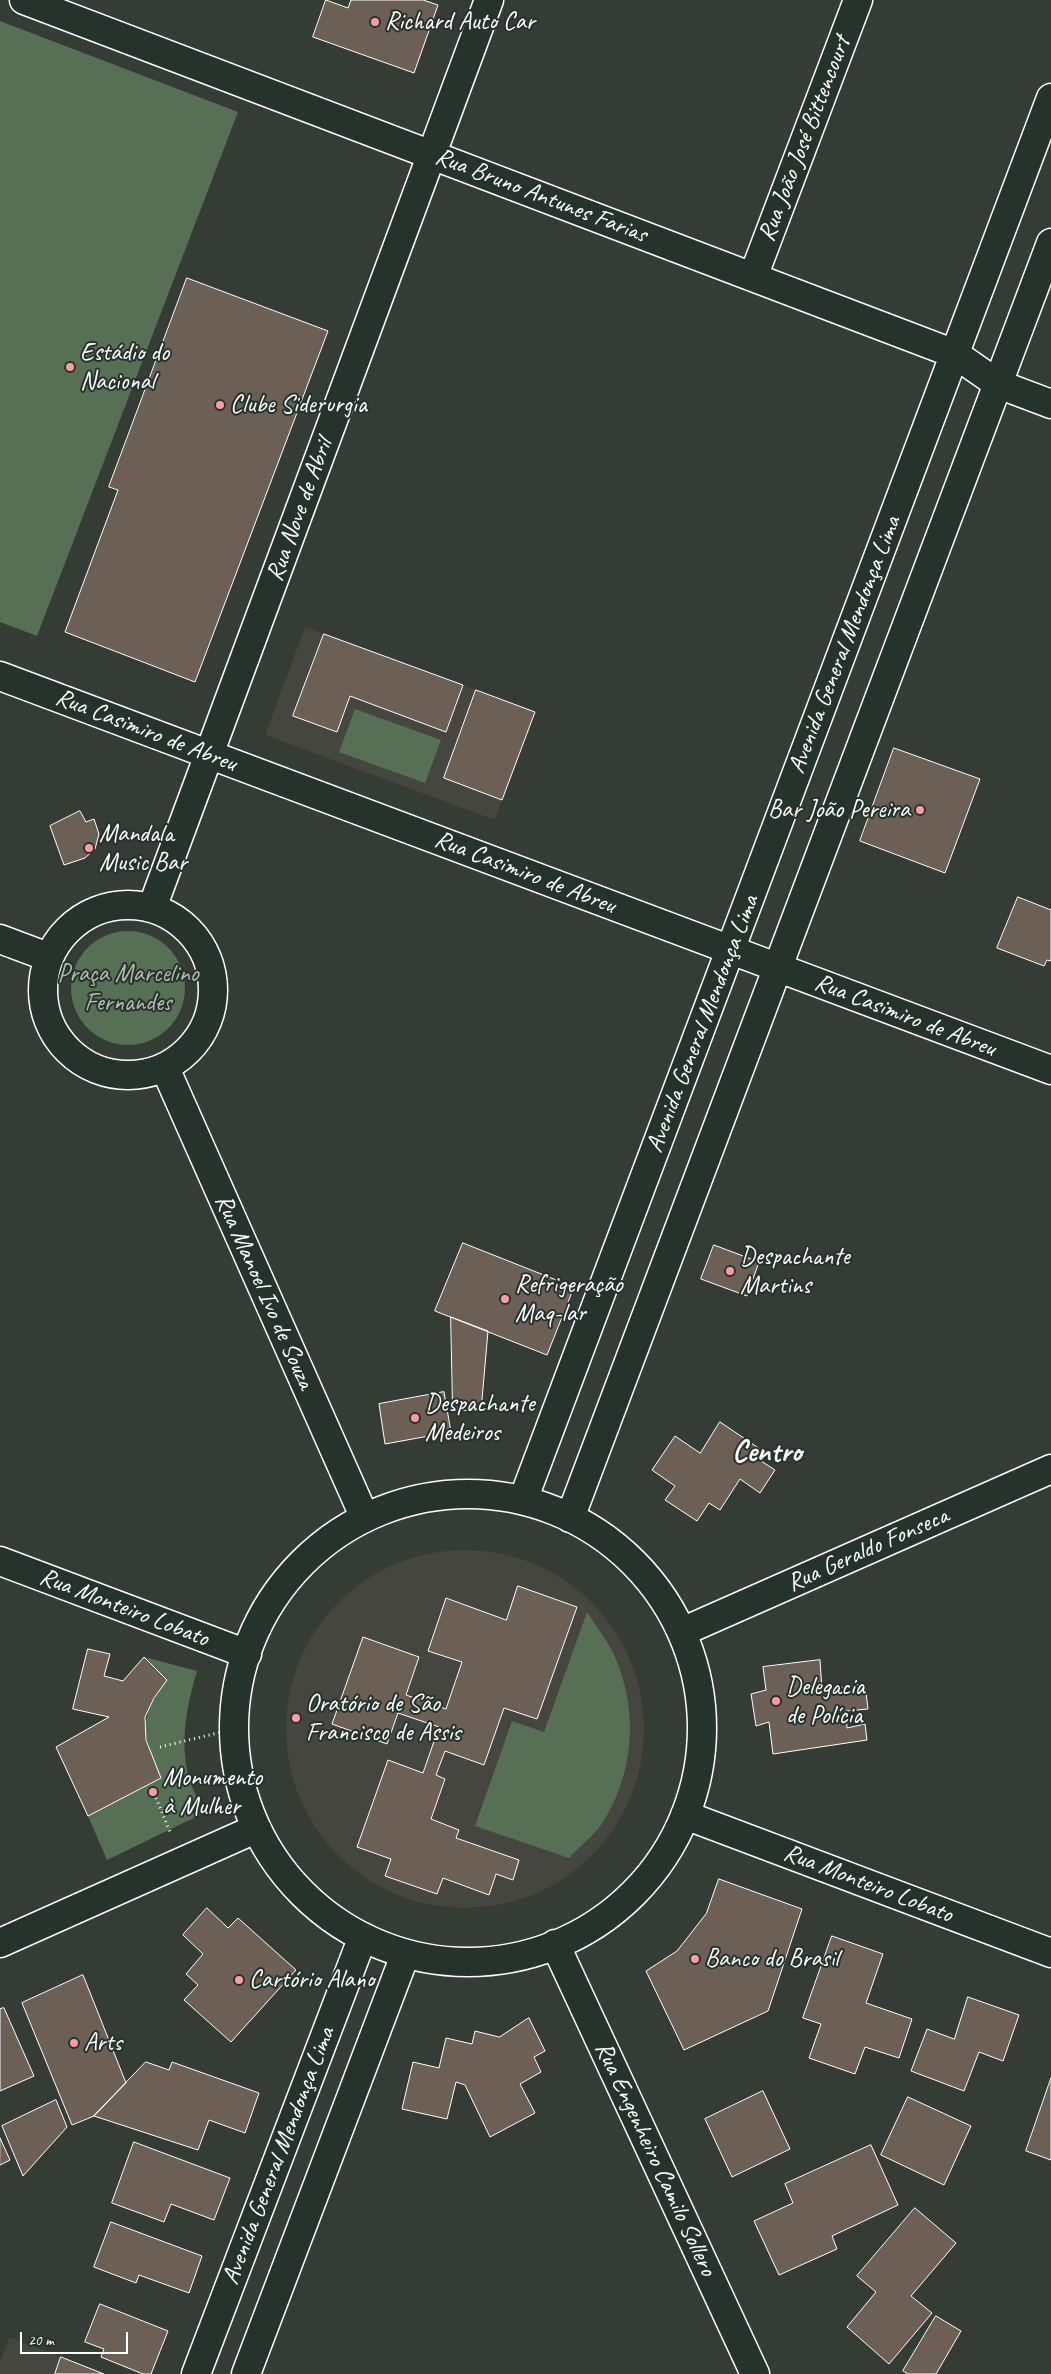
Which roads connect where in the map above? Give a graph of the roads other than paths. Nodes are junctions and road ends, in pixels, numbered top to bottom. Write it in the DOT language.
graph roads {
  1 [pos="24,0"];
  2 [pos="490,0"];
  3 [pos="858,0"];
  4 [pos="1051,98"];
  5 [pos="432,155"];
  6 [pos="1051,243"];
  7 [pos="753,278"];
  8 [pos="955,354"];
  9 [pos="998,384"];
  10 [pos="1051,404"];
  11 [pos="0,676"];
  12 [pos="209,755"];
  13 [pos="152,908"];
  14 [pos="0,939"];
  15 [pos="730,950"];
  16 [pos="48,957"];
  17 [pos="778,968"];
  18 [pos="164,1068"];
  19 [pos="1051,1070"];
  20 [pos="1051,1469"];
  21 [pos="523,1500"];
  22 [pos="364,1516"];
  23 [pos="570,1518"];
  24 [pos="0,1561"];
  25 [pos="684,1630"];
  26 [pos="247,1654"];
  27 [pos="685,1815"];
  28 [pos="253,1830"];
  29 [pos="362,1939"];
  30 [pos="0,1943"];
  31 [pos="555,1944"];
  32 [pos="1051,1953"];
  33 [pos="405,1956"];
  34 [pos="196,2374"];
  35 [pos="246,2374"];
  36 [pos="754,2374"];
  1 -- 5 [label="street, Rua Bruno Antunes Farias"];
  2 -- 5 [label="street, Rua Nove de Abril"];
  3 -- 7 [label="street, Rua João José Bittencourt"];
  4 -- 8 [label="street, Avenida General Mendonça Lima"];
  5 -- 7 [label="street, Rua Bruno Antunes Farias"];
  5 -- 12 [label="street, Rua Nove de Abril"];
  6 -- 9 [label="street, Avenida General Mendonça Lima"];
  7 -- 8 [label="street, Rua Bruno Antunes Farias"];
  8 -- 9 [label="street, Rua Bruno Antunes Farias"];
  8 -- 15 [label="street, Avenida General Mendonça Lima"];
  9 -- 10 [label="street, Rua Bruno Antunes Farias"];
  9 -- 17 [label="street, Avenida General Mendonça Lima"];
  11 -- 12 [label="street, Rua Casimiro de Abreu"];
  12 -- 13 [label="street, Rua Nove de Abril"];
  12 -- 15 [label="street, Rua Casimiro de Abreu"];
  13 -- 16 [label="street"];
  13 -- 18 [label="street"];
  14 -- 16 [label="street"];
  15 -- 17 [label="street, Rua Casimiro de Abreu"];
  15 -- 21 [label="street, Avenida General Mendonça Lima"];
  16 -- 18 [label="street"];
  17 -- 19 [label="street, Rua Casimiro de Abreu"];
  17 -- 23 [label="street, Avenida General Mendonça Lima"];
  18 -- 22 [label="street, Rua Manoel Ivo de Souza"];
  20 -- 25 [label="street, Rua Geraldo Fonseca"];
  21 -- 22 [label="street"];
  21 -- 23 [label="street"];
  22 -- 26 [label="street"];
  23 -- 25 [label="street"];
  24 -- 26 [label="street, Rua Monteiro Lobato"];
  25 -- 27 [label="street"];
  26 -- 28 [label="street"];
  27 -- 31 [label="street"];
  27 -- 32 [label="street, Rua Monteiro Lobato"];
  28 -- 29 [label="street"];
  28 -- 30 [label="street"];
  29 -- 33 [label="street"];
  29 -- 34 [label="street, Avenida General Mendonça Lima"];
  31 -- 33 [label="street"];
  31 -- 36 [label="street, Rua Engenheiro Camilo Sollero"];
  33 -- 35 [label="street, Avenida General Mendonça Lima"];
}
